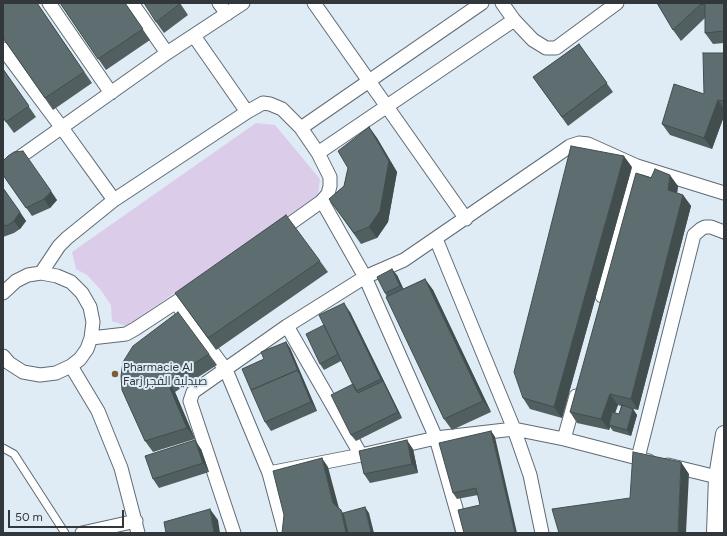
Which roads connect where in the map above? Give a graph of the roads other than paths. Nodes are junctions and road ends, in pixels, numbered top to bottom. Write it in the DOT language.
graph roads {
  1 [pos="49,3"];
  2 [pos="132,3"];
  3 [pos="219,3"];
  4 [pos="243,3"];
  5 [pos="314,3"];
  6 [pos="482,3"];
  7 [pos="502,3"];
  8 [pos="617,3"];
  9 [pos="227,14"];
  10 [pos="514,20"];
  11 [pos="194,36"];
  12 [pos="3,49"];
  13 [pos="167,53"];
  14 [pos="368,82"];
  15 [pos="111,93"];
  16 [pos="386,106"];
  17 [pos="247,112"];
  18 [pos="62,128"];
  19 [pos="301,128"];
  20 [pos="318,153"];
  21 [pos="637,166"];
  22 [pos="3,169"];
  23 [pos="724,193"];
  24 [pos="114,200"];
  25 [pos="322,201"];
  26 [pos="466,218"];
  27 [pos="724,232"];
  28 [pos="436,239"];
  29 [pos="264,242"];
  30 [pos="41,273"];
  31 [pos="365,277"];
  32 [pos="201,285"];
  33 [pos="4,290"];
  34 [pos="176,303"];
  35 [pos="598,311"];
  36 [pos="287,326"];
  37 [pos="91,338"];
  38 [pos="3,356"];
  39 [pos="71,366"];
  40 [pos="226,370"];
  41 [pos="578,386"];
  42 [pos="514,429"];
  43 [pos="724,434"];
  44 [pos="436,438"];
  45 [pos="564,439"];
  46 [pos="3,448"];
  47 [pos="722,454"];
  48 [pos="360,456"];
  49 [pos="638,458"];
  50 [pos="269,472"];
  51 [pos="717,477"];
  52 [pos="137,527"];
  53 [pos="65,533"];
  54 [pos="82,533"];
  55 [pos="234,533"];
  56 [pos="285,533"];
  57 [pos="462,533"];
  58 [pos="542,533"];
  59 [pos="715,533"];
  1 -- 15 [label="street"];
  2 -- 13 [label="street"];
  3 -- 9 [label="street"];
  4 -- 9 [label="street"];
  5 -- 14 [label="street"];
  6 -- 14 [label="street"];
  7 -- 10 [label="street"];
  8 -- 10 [label="street"];
  9 -- 11 [label="street"];
  10 -- 16 [label="street"];
  11 -- 13 [label="street"];
  11 -- 17 [label="street"];
  12 -- 18 [label="street"];
  13 -- 15 [label="street"];
  14 -- 16 [label="street"];
  14 -- 19 [label="street"];
  15 -- 18 [label="street"];
  16 -- 20 [label="street"];
  16 -- 26 [label="street"];
  17 -- 19 [label="street"];
  17 -- 24 [label="street"];
  18 -- 22 [label="street"];
  18 -- 24 [label="street"];
  19 -- 20 [label="street"];
  20 -- 25 [label="street"];
  21 -- 23 [label="street"];
  21 -- 26 [label="street"];
  21 -- 35 [label="street"];
  24 -- 30 [label="street"];
  25 -- 29 [label="street"];
  25 -- 31 [label="street"];
  26 -- 28 [label="street"];
  27 -- 49 [label="street"];
  28 -- 31 [label="street"];
  28 -- 42 [label="street"];
  30 -- 33 [label="street"];
  30 -- 37 [label="street"];
  31 -- 36 [label="street"];
  31 -- 44 [label="street"];
  32 -- 34 [label="street"];
  34 -- 37 [label="street"];
  34 -- 40 [label="street"];
  36 -- 40 [label="street"];
  36 -- 48 [label="street"];
  37 -- 39 [label="street"];
  38 -- 39 [label="street"];
  39 -- 52 [label="street"];
  40 -- 50 [label="street"];
  40 -- 55 [label="street"];
  41 -- 45 [label="street"];
  42 -- 44 [label="street"];
  42 -- 45 [label="street"];
  42 -- 58 [label="street"];
  43 -- 47 [label="street"];
  44 -- 48 [label="street"];
  44 -- 57 [label="street"];
  45 -- 49 [label="street"];
  46 -- 53 [label="lane"];
  47 -- 51 [label="street"];
  48 -- 50 [label="street"];
  49 -- 51 [label="street"];
  50 -- 56 [label="street"];
  51 -- 59 [label="street"];
  52 -- 54 [label="street"];
}
